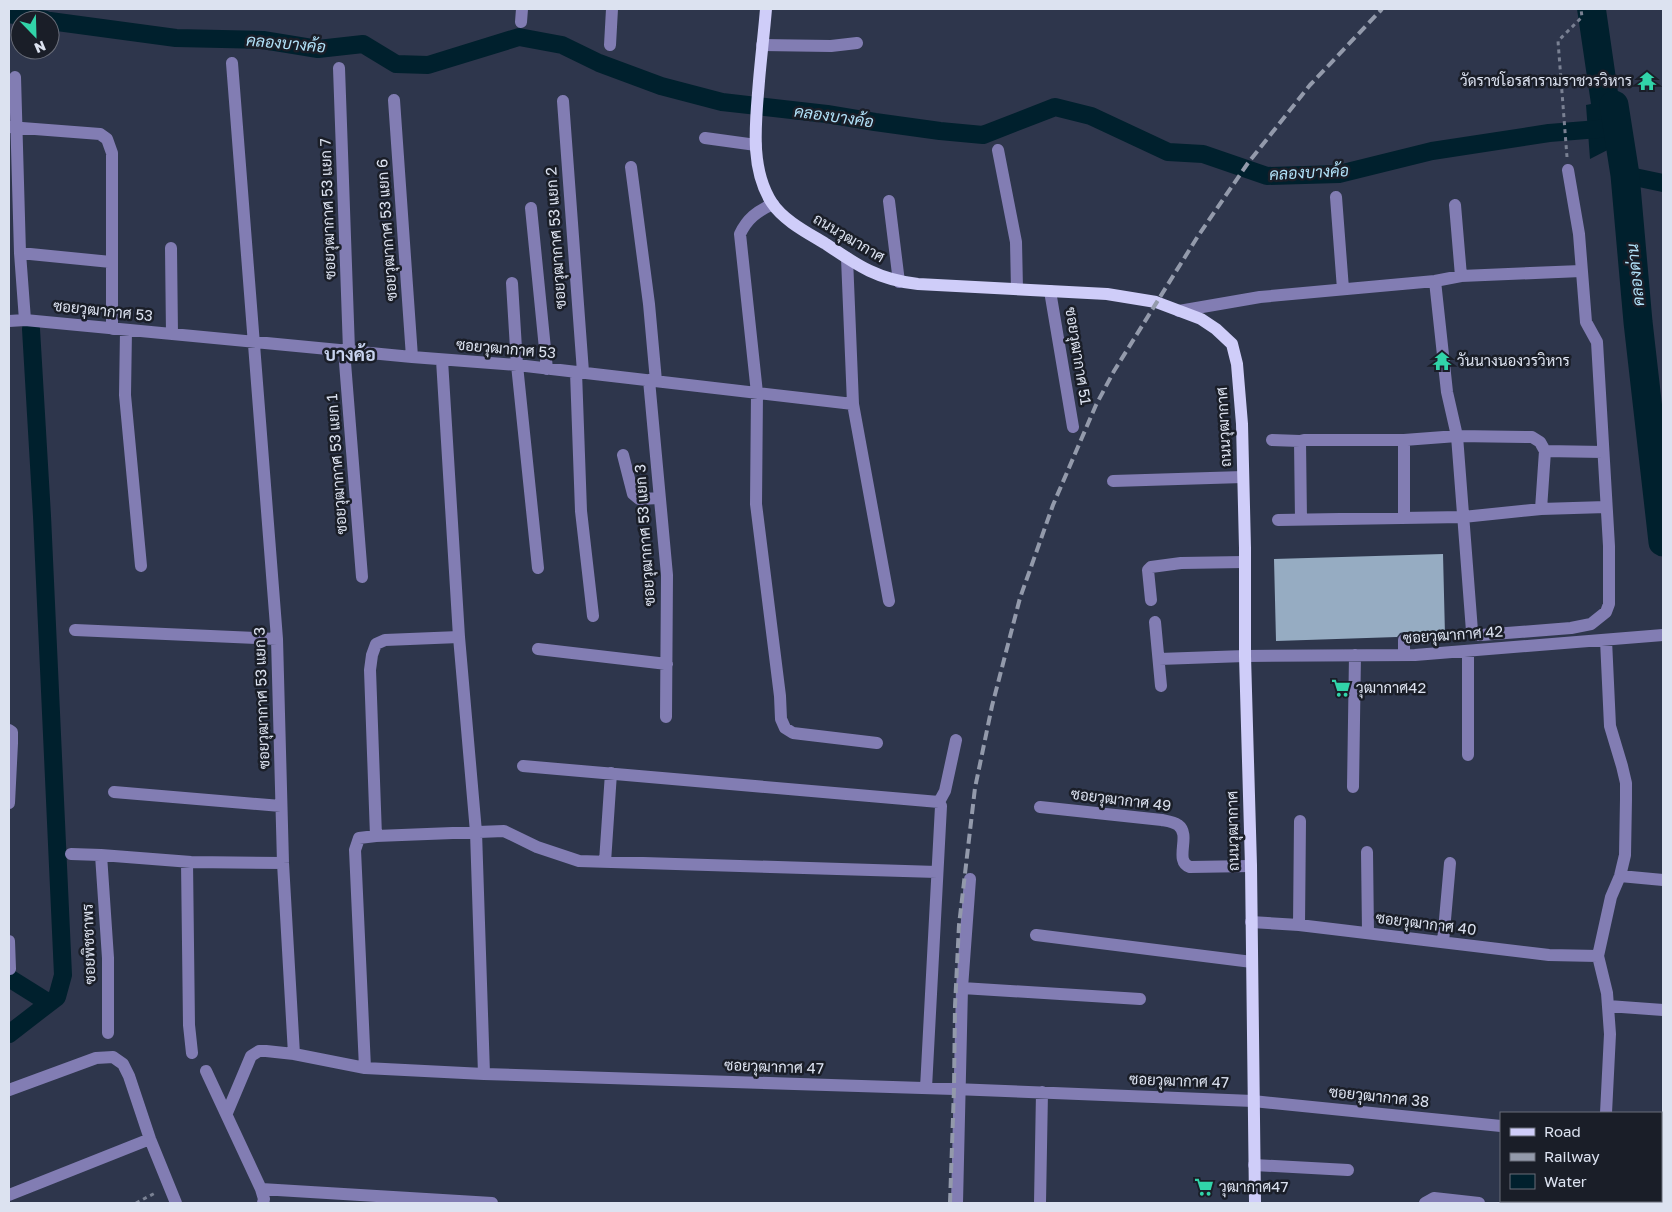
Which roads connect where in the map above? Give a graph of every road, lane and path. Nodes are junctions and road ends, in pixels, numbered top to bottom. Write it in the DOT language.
graph roads {
  1 [pos="612,9"];
  2 [pos="766,9"];
  3 [pos="1581,9"];
  4 [pos="857,43"];
  5 [pos="610,45"];
  6 [pos="762,45"];
  7 [pos="232,63"];
  8 [pos="339,68"];
  9 [pos="15,77"];
  10 [pos="394,100"];
  11 [pos="563,101"];
  12 [pos="13,127"];
  13 [pos="705,138"];
  14 [pos="756,145"];
  15 [pos="998,150"];
  16 [pos="631,167"];
  17 [pos="1568,170"];
  18 [pos="1336,196"];
  19 [pos="889,201"];
  20 [pos="773,204"];
  21 [pos="1455,205"];
  22 [pos="531,208"];
  23 [pos="171,248"];
  24 [pos="20,253"];
  25 [pos="847,258"];
  26 [pos="112,262"];
  27 [pos="1581,271"];
  28 [pos="1461,276"];
  29 [pos="1435,281"];
  30 [pos="899,282"];
  31 [pos="512,283"];
  32 [pos="1016,289"];
  33 [pos="1343,289"];
  34 [pos="1050,291"];
  35 [pos="1179,311"];
  36 [pos="25,320"];
  37 [pos="9,321"];
  38 [pos="112,329"];
  39 [pos="126,330"];
  40 [pos="172,334"];
  41 [pos="253,342"];
  42 [pos="346,350"];
  43 [pos="412,357"];
  44 [pos="442,360"];
  45 [pos="517,365"];
  46 [pos="547,368"];
  47 [pos="580,372"];
  48 [pos="653,380"];
  49 [pos="757,392"];
  50 [pos="853,404"];
  51 [pos="1073,427"];
  52 [pos="1457,436"];
  53 [pos="1272,440"];
  54 [pos="1404,440"];
  55 [pos="1300,441"];
  56 [pos="1545,451"];
  57 [pos="1603,452"];
  58 [pos="623,455"];
  59 [pos="1243,477"];
  60 [pos="1113,481"];
  61 [pos="659,498"];
  62 [pos="1606,507"];
  63 [pos="1541,509"];
  64 [pos="1463,517"];
  65 [pos="1404,518"];
  66 [pos="1278,520"];
  67 [pos="1301,520"];
  68 [pos="1244,562"];
  69 [pos="141,566"];
  70 [pos="538,568"];
  71 [pos="362,577"];
  72 [pos="1151,600"];
  73 [pos="889,601"];
  74 [pos="593,616"];
  75 [pos="1155,622"];
  76 [pos="75,630"];
  77 [pos="1663,635"];
  78 [pos="459,637"];
  79 [pos="277,639"];
  80 [pos="1404,640"];
  81 [pos="1606,640"];
  82 [pos="538,649"];
  83 [pos="1468,651"];
  84 [pos="1355,655"];
  85 [pos="1404,655"];
  86 [pos="1245,656"];
  87 [pos="1159,659"];
  88 [pos="667,664"];
  89 [pos="1161,686"];
  90 [pos="666,717"];
  91 [pos="9,730"];
  92 [pos="956,740"];
  93 [pos="877,743"];
  94 [pos="1468,754"];
  95 [pos="523,766"];
  96 [pos="612,773"];
  97 [pos="1353,787"];
  98 [pos="114,792"];
  99 [pos="939,802"];
  100 [pos="9,803"];
  101 [pos="281,806"];
  102 [pos="1040,807"];
  103 [pos="1300,821"];
  104 [pos="476,832"];
  105 [pos="376,836"];
  106 [pos="1367,852"];
  107 [pos="70,854"];
  108 [pos="101,855"];
  109 [pos="187,862"];
  110 [pos="605,862"];
  111 [pos="283,863"];
  112 [pos="1450,863"];
  113 [pos="1251,866"];
  114 [pos="937,872"];
  115 [pos="1620,876"];
  116 [pos="970,879"];
  117 [pos="1663,880"];
  118 [pos="1251,922"];
  119 [pos="1299,925"];
  120 [pos="1368,933"];
  121 [pos="1036,935"];
  122 [pos="9,941"];
  123 [pos="1443,942"];
  124 [pos="1598,956"];
  125 [pos="1252,962"];
  126 [pos="10,969"];
  127 [pos="962,988"];
  128 [pos="1140,999"];
  129 [pos="1608,1006"];
  130 [pos="1663,1010"];
  131 [pos="108,1032"];
  132 [pos="192,1053"];
  133 [pos="294,1054"];
  134 [pos="365,1068"];
  135 [pos="206,1071"];
  136 [pos="484,1074"];
  137 [pos="926,1088"];
  138 [pos="960,1089"];
  139 [pos="9,1090"];
  140 [pos="1042,1092"];
  141 [pos="1254,1101"];
  142 [pos="1606,1112"];
  143 [pos="227,1114"];
  144 [pos="1500,1126"];
  145 [pos="150,1138"];
  146 [pos="1254,1165"];
  147 [pos="1348,1170"];
  148 [pos="261,1189"];
  149 [pos="9,1195"];
  150 [pos="162,1198"];
  151 [pos="404,1201"];
  152 [pos="136,1203"];
  153 [pos="176,1203"];
  154 [pos="263,1203"];
  155 [pos="492,1203"];
  156 [pos="957,1203"];
  157 [pos="1040,1203"];
  158 [pos="1255,1203"];
  159 [pos="1425,1203"];
  160 [pos="1479,1203"];
  1 -- 5 [label="street"];
  2 -- 6 [label="main road, ถนนวุฒากาศ"];
  3 -- 17 [label="path"];
  4 -- 6 [label="street"];
  6 -- 14 [label="main road, ถนนวุฒากาศ"];
  7 -- 41 [label="street, ซอยวุฒากาศ 53 แยก 3"];
  8 -- 42 [label="street, ซอยวุฒากาศ 53 แยก 7"];
  9 -- 12 [label="street"];
  10 -- 43 [label="street, ซอยวุฒากาศ 53 แยก 6"];
  11 -- 47 [label="street, ซอยวุฒากาศ 53 แยก 2"];
  12 -- 24 [label="street"];
  12 -- 26 [label="street"];
  13 -- 14 [label="street"];
  14 -- 20 [label="main road, ถนนวุฒากาศ"];
  15 -- 32 [label="street"];
  16 -- 48 [label="street, ซอยวุฒากาศ 53 แยก 3"];
  17 -- 27 [label="street"];
  18 -- 33 [label="street"];
  19 -- 30 [label="street"];
  20 -- 25 [label="main road, ถนนวุฒากาศ"];
  20 -- 49 [label="street"];
  21 -- 28 [label="street"];
  22 -- 46 [label="street, ซอยวุฒากาศ 53 แยก 2"];
  23 -- 40 [label="street"];
  24 -- 26 [label="street"];
  24 -- 36 [label="street"];
  25 -- 30 [label="main road, ถนนวุฒากาศ"];
  25 -- 50 [label="street"];
  26 -- 38 [label="street"];
  27 -- 28 [label="street"];
  27 -- 57 [label="street"];
  28 -- 29 [label="street"];
  29 -- 33 [label="street"];
  29 -- 52 [label="street"];
  30 -- 32 [label="main road, ถนนวุฒากาศ"];
  31 -- 45 [label="street"];
  32 -- 34 [label="main road, ถนนวุฒากาศ"];
  33 -- 35 [label="street"];
  34 -- 35 [label="main road, ถนนวุฒากาศ"];
  34 -- 51 [label="street, ซอยวุฒากาศ 51"];
  35 -- 59 [label="main road, ถนนวุฒากาศ"];
  36 -- 37 [label="street, ซอยวุฒากาศ 53"];
  36 -- 38 [label="street, ซอยวุฒากาศ 53"];
  38 -- 39 [label="street, ซอยวุฒากาศ 53"];
  39 -- 40 [label="street, ซอยวุฒากาศ 53"];
  39 -- 69 [label="street"];
  40 -- 41 [label="street, ซอยวุฒากาศ 53"];
  41 -- 42 [label="street, ซอยวุฒากาศ 53"];
  41 -- 79 [label="street, ซอยวุฒากาศ 53 แยก 3"];
  42 -- 43 [label="street, ซอยวุฒากาศ 53"];
  42 -- 71 [label="street, ซอยวุฒากาศ 53 แยก 1"];
  43 -- 44 [label="street, ซอยวุฒากาศ 53"];
  44 -- 45 [label="street, ซอยวุฒากาศ 53"];
  44 -- 78 [label="street"];
  45 -- 46 [label="street, ซอยวุฒากาศ 53"];
  45 -- 70 [label="street"];
  46 -- 47 [label="street, ซอยวุฒากาศ 53"];
  47 -- 48 [label="street, ซอยวุฒากาศ 53"];
  47 -- 74 [label="street, ซอยวุฒากาศ 53 แยก 2"];
  48 -- 49 [label="street, ซอยวุฒากาศ 53"];
  48 -- 61 [label="street, ซอยวุฒากาศ 53 แยก 3"];
  49 -- 50 [label="street, ซอยวุฒากาศ 53"];
  49 -- 93 [label="street"];
  50 -- 73 [label="street"];
  52 -- 54 [label="street"];
  52 -- 56 [label="street"];
  52 -- 64 [label="street"];
  53 -- 55 [label="street"];
  54 -- 55 [label="street"];
  54 -- 65 [label="street"];
  55 -- 67 [label="street"];
  56 -- 57 [label="street"];
  56 -- 63 [label="street"];
  57 -- 62 [label="street"];
  58 -- 61 [label="street"];
  59 -- 60 [label="street"];
  59 -- 68 [label="main road, ถนนวุฒากาศ"];
  61 -- 88 [label="street, ซอยวุฒากาศ 53 แยก 3"];
  62 -- 63 [label="street"];
  62 -- 64 [label="street"];
  63 -- 64 [label="street"];
  64 -- 65 [label="street"];
  65 -- 67 [label="street"];
  66 -- 67 [label="street"];
  68 -- 72 [label="street"];
  68 -- 86 [label="main road, ถนนวุฒากาศ"];
  75 -- 87 [label="street"];
  76 -- 79 [label="street"];
  77 -- 81 [label="street, ซอยวุฒากาศ 42"];
  78 -- 104 [label="street"];
  78 -- 105 [label="street"];
  79 -- 101 [label="street, ซอยวุฒากาศ 53 แยก 3"];
  80 -- 85 [label="street"];
  81 -- 83 [label="street, ซอยวุฒากาศ 42"];
  81 -- 115 [label="street"];
  82 -- 88 [label="street"];
  83 -- 85 [label="street, ซอยวุฒากาศ 42"];
  83 -- 94 [label="street"];
  84 -- 85 [label="street, ซอยวุฒากาศ 42"];
  84 -- 86 [label="street, ซอยวุฒากาศ 42"];
  84 -- 97 [label="street"];
  86 -- 87 [label="street, ซอยวุฒากาศ 42"];
  86 -- 113 [label="main road, ถนนวุฒากาศ"];
  87 -- 89 [label="street"];
  88 -- 90 [label="street, ซอยวุฒากาศ 53 แยก 3"];
  91 -- 100 [label="street"];
  92 -- 99 [label="street"];
  95 -- 96 [label="street"];
  96 -- 99 [label="street"];
  96 -- 110 [label="street"];
  98 -- 101 [label="street"];
  99 -- 114 [label="street"];
  101 -- 111 [label="street, ซอยวุฒากาศ 53 แยก 3"];
  102 -- 113 [label="street, ซอยวุฒากาศ 49"];
  103 -- 119 [label="street"];
  104 -- 105 [label="street"];
  104 -- 110 [label="street"];
  104 -- 136 [label="street"];
  105 -- 134 [label="street"];
  106 -- 120 [label="street"];
  107 -- 108 [label="street"];
  108 -- 109 [label="street"];
  108 -- 131 [label="street, ซอยพิชชาพร"];
  109 -- 111 [label="street"];
  109 -- 132 [label="street"];
  110 -- 114 [label="street"];
  111 -- 133 [label="street, ซอยวุฒากาศ 53 แยก 3"];
  112 -- 123 [label="street"];
  113 -- 118 [label="main road, ถนนวุฒากาศ"];
  114 -- 137 [label="street"];
  115 -- 117 [label="street"];
  115 -- 124 [label="street"];
  116 -- 127 [label="street"];
  118 -- 119 [label="street, ซอยวุฒากาศ 40"];
  118 -- 125 [label="main road, ถนนวุฒากาศ"];
  119 -- 120 [label="street, ซอยวุฒากาศ 40"];
  120 -- 123 [label="street, ซอยวุฒากาศ 40"];
  121 -- 125 [label="street"];
  122 -- 126 [label="street"];
  123 -- 124 [label="street, ซอยวุฒากาศ 40"];
  124 -- 129 [label="street"];
  125 -- 141 [label="main road, ถนนวุฒากาศ"];
  127 -- 128 [label="street"];
  127 -- 138 [label="street"];
  129 -- 130 [label="street"];
  129 -- 142 [label="street"];
  133 -- 134 [label="street, ซอยวุฒากาศ 47"];
  133 -- 143 [label="street, ซอยวุฒากาศ 47"];
  134 -- 136 [label="street, ซอยวุฒากาศ 47"];
  135 -- 143 [label="street"];
  136 -- 137 [label="street, ซอยวุฒากาศ 47"];
  137 -- 138 [label="street, ซอยวุฒากาศ 47"];
  138 -- 140 [label="street, ซอยวุฒากาศ 47"];
  138 -- 156 [label="street"];
  139 -- 145 [label="street"];
  140 -- 141 [label="street, ซอยวุฒากาศ 47"];
  140 -- 157 [label="street"];
  141 -- 144 [label="street, ซอยวุฒากาศ 38"];
  141 -- 146 [label="main road, ถนนวุฒากาศ"];
  143 -- 148 [label="street"];
  145 -- 149 [label="street"];
  145 -- 153 [label="street"];
  146 -- 147 [label="street"];
  146 -- 158 [label="main road, ถนนวุฒากาศ"];
  148 -- 151 [label="street"];
  148 -- 154 [label="street"];
  150 -- 152 [label="path"];
  151 -- 155 [label="street"];
  159 -- 160 [label="street"];
}
